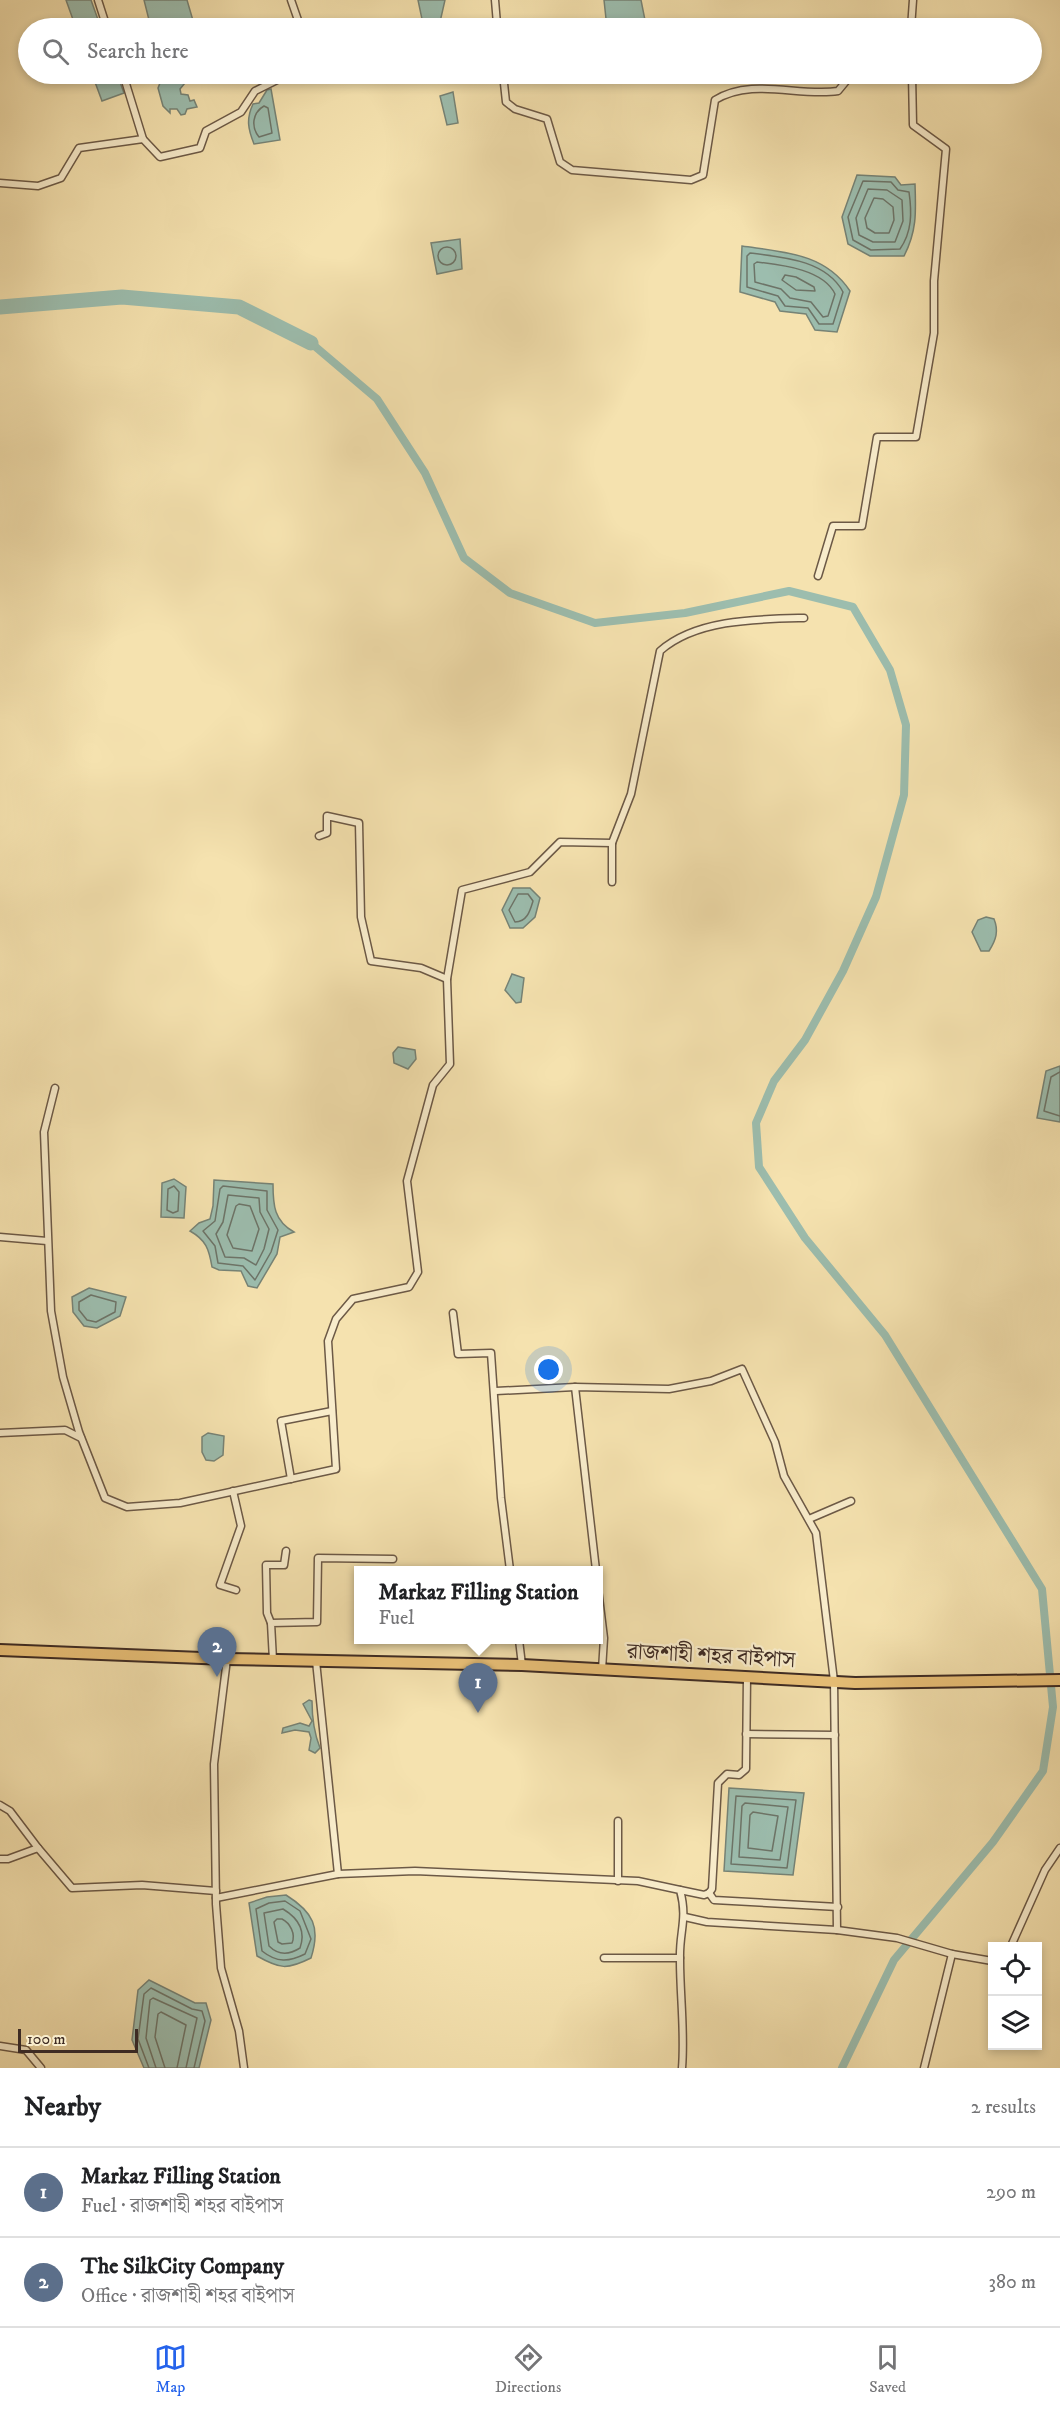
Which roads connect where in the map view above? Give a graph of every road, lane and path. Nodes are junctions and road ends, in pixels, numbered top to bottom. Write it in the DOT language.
graph roads {
  1 [pos="98,0"];
  2 [pos="291,0"];
  3 [pos="495,0"];
  4 [pos="913,0"];
  5 [pos="104,18"];
  6 [pos="297,18"];
  7 [pos="496,18"];
  8 [pos="911,18"];
  9 [pos="126,84"];
  10 [pos="269,84"];
  11 [pos="504,84"];
  12 [pos="844,84"];
  13 [pos="912,84"];
  14 [pos="143,139"];
  15 [pos="0,183"];
  16 [pos="818,576"];
  17 [pos="804,618"];
  18 [pos="319,836"];
  19 [pos="612,843"];
  20 [pos="612,882"];
  21 [pos="447,979"];
  22 [pos="55,1088"];
  23 [pos="0,1237"];
  24 [pos="47,1241"];
  25 [pos="453,1313"];
  26 [pos="575,1387"];
  27 [pos="496,1391"];
  28 [pos="332,1411"];
  29 [pos="0,1433"];
  30 [pos="81,1439"];
  31 [pos="291,1479"];
  32 [pos="233,1491"];
  33 [pos="851,1501"];
  34 [pos="809,1519"];
  35 [pos="286,1551"];
  36 [pos="393,1559"];
  37 [pos="510,1566"];
  38 [pos="596,1566"];
  39 [pos="236,1590"];
  40 [pos="271,1623"];
  41 [pos="603,1630"];
  42 [pos="519,1644"];
  43 [pos="0,1650"];
  44 [pos="227,1659"];
  45 [pos="273,1660"];
  46 [pos="316,1661"];
  47 [pos="522,1665"];
  48 [pos="603,1670"];
  49 [pos="747,1677"];
  50 [pos="1060,1680"];
  51 [pos="834,1681"];
  52 [pos="746,1734"];
  53 [pos="835,1735"];
  54 [pos="0,1805"];
  55 [pos="618,1821"];
  56 [pos="38,1848"];
  57 [pos="1060,1848"];
  58 [pos="0,1859"];
  59 [pos="338,1874"];
  60 [pos="618,1881"];
  61 [pos="680,1890"];
  62 [pos="709,1893"];
  63 [pos="216,1895"];
  64 [pos="838,1907"];
  65 [pos="685,1917"];
  66 [pos="837,1930"];
  67 [pos="1013,1942"];
  68 [pos="952,1954"];
  69 [pos="604,1958"];
  70 [pos="680,1958"];
  71 [pos="988,1960"];
  72 [pos="0,2046"];
  73 [pos="41,2068"];
  74 [pos="244,2068"];
  75 [pos="682,2068"];
  76 [pos="924,2068"];
  1 -- 5 [label="street"];
  2 -- 6 [label="street"];
  3 -- 7 [label="street"];
  4 -- 8 [label="street"];
  9 -- 14 [label="street"];
  10 -- 14 [label="street"];
  11 -- 12 [label="street"];
  13 -- 16 [label="street"];
  14 -- 15 [label="street"];
  17 -- 19 [label="street"];
  18 -- 21 [label="street"];
  19 -- 20 [label="street"];
  19 -- 21 [label="street"];
  21 -- 28 [label="street"];
  22 -- 24 [label="street"];
  23 -- 24 [label="street"];
  24 -- 30 [label="street"];
  25 -- 27 [label="street"];
  26 -- 27 [label="street"];
  26 -- 34 [label="street"];
  26 -- 38 [label="street"];
  27 -- 37 [label="street"];
  28 -- 31 [label="street"];
  28 -- 31 [label="street"];
  29 -- 30 [label="street"];
  30 -- 32 [label="street"];
  31 -- 32 [label="street"];
  32 -- 39 [label="street"];
  33 -- 34 [label="street"];
  34 -- 51 [label="street"];
  35 -- 40 [label="street"];
  36 -- 40 [label="street"];
  40 -- 45 [label="street"];
  41 -- 48 [label="street"];
  42 -- 47 [label="street"];
  43 -- 44 [label="highway, রাজশাহী শহর বাইপাস"];
  44 -- 45 [label="highway, রাজশাহী শহর বাইপাস"];
  44 -- 63 [label="street"];
  45 -- 46 [label="highway, রাজশাহী শহর বাইপাস"];
  46 -- 47 [label="highway, রাজশাহী শহর বাইপাস"];
  46 -- 59 [label="street"];
  47 -- 48 [label="highway, রাজশাহী শহর বাইপাস"];
  48 -- 49 [label="highway, রাজশাহী শহর বাইপাস"];
  49 -- 51 [label="highway, রাজশাহী শহর বাইপাস"];
  49 -- 52 [label="street"];
  50 -- 51 [label="highway, রাজশাহী শহর বাইপাস"];
  51 -- 53 [label="street"];
  52 -- 53 [label="street"];
  52 -- 62 [label="street"];
  53 -- 64 [label="street"];
  54 -- 56 [label="street"];
  55 -- 60 [label="street"];
  56 -- 58 [label="street"];
  56 -- 63 [label="street"];
  57 -- 67 [label="street"];
  59 -- 60 [label="street"];
  59 -- 63 [label="street"];
  60 -- 61 [label="street"];
  61 -- 62 [label="street"];
  61 -- 65 [label="street"];
  62 -- 64 [label="street"];
  63 -- 74 [label="street"];
  64 -- 66 [label="street"];
  65 -- 66 [label="street"];
  65 -- 70 [label="street"];
  66 -- 68 [label="street"];
  68 -- 71 [label="street"];
  68 -- 76 [label="street"];
  69 -- 70 [label="street"];
  70 -- 75 [label="street"];
  72 -- 73 [label="street"];
}
